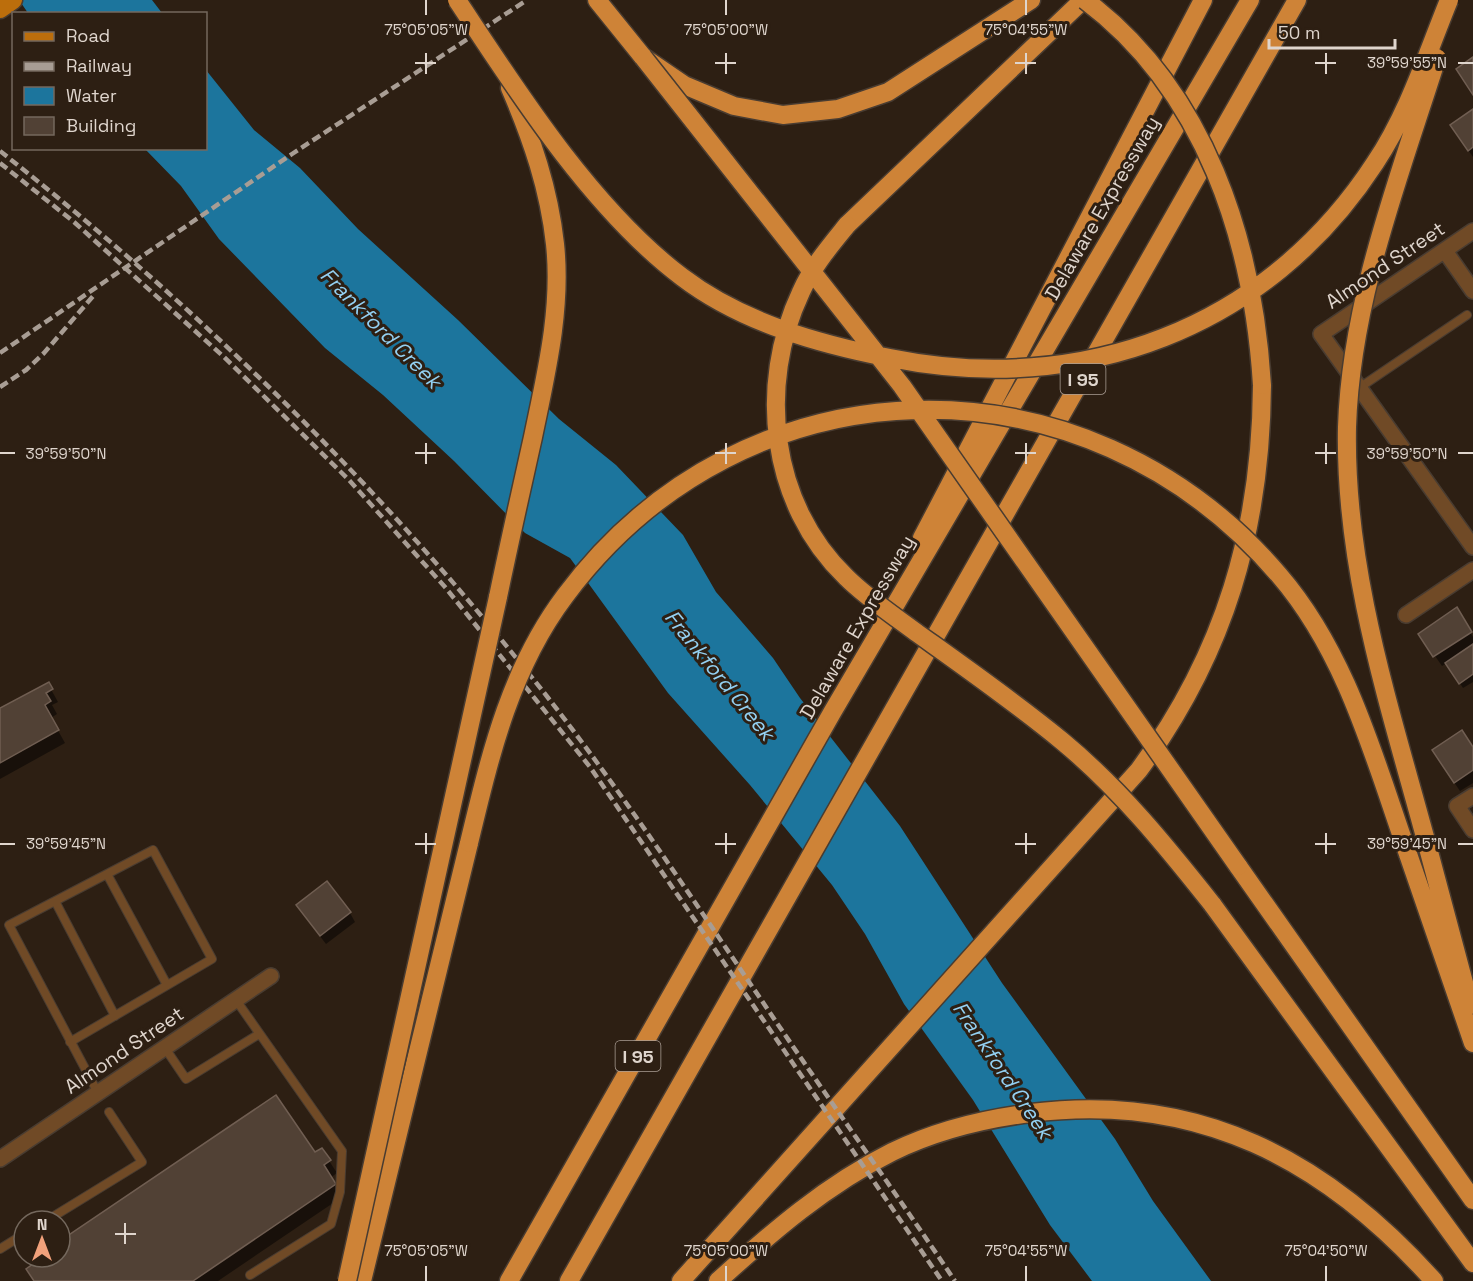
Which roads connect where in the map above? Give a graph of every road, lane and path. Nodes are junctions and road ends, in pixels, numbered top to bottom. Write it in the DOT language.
graph roads {
  1 [pos="13,0"];
  2 [pos="457,0"];
  3 [pos="597,0"];
  4 [pos="1084,0"];
  5 [pos="1203,0"];
  6 [pos="1250,0"];
  7 [pos="1297,0"];
  8 [pos="1449,0"];
  9 [pos="1455,0"];
  10 [pos="1025,4"];
  11 [pos="0,9"];
  12 [pos="643,57"];
  13 [pos="501,67"];
  14 [pos="1473,231"];
  15 [pos="1445,250"];
  16 [pos="1473,291"];
  17 [pos="1467,315"];
  18 [pos="1359,388"];
  19 [pos="1473,547"];
  20 [pos="1473,570"];
  21 [pos="1406,615"];
  22 [pos="833,711"];
  23 [pos="1473,796"];
  24 [pos="1473,830"];
  25 [pos="107,874"];
  26 [pos="55,901"];
  27 [pos="272,976"];
  28 [pos="167,985"];
  29 [pos="236,1000"];
  30 [pos="115,1016"];
  31 [pos="1473,1016"];
  32 [pos="259,1034"];
  33 [pos="70,1041"];
  34 [pos="1473,1043"];
  35 [pos="165,1048"];
  36 [pos="98,1093"];
  37 [pos="109,1112"];
  38 [pos="0,1159"];
  39 [pos="1473,1200"];
  40 [pos="65,1209"];
  41 [pos="1473,1263"];
  42 [pos="250,1275"];
  43 [pos="347,1281"];
  44 [pos="362,1281"];
  45 [pos="509,1281"];
  46 [pos="569,1281"];
  47 [pos="681,1281"];
  48 [pos="718,1281"];
  49 [pos="1434,1281"];
  1 -- 11 [label="main road"];
  2 -- 13 [label="highway, bridge"];
  3 -- 12 [label="highway"];
  4 -- 41 [label="highway, bridge"];
  4 -- 47 [label="highway, bridge"];
  5 -- 22 [label="highway"];
  6 -- 22 [label="highway, Delaware Expressway / I 95"];
  7 -- 46 [label="highway, I 95"];
  8 -- 13 [label="highway, bridge"];
  9 -- 31 [label="highway, bridge"];
  10 -- 12 [label="highway"];
  12 -- 39 [label="highway, bridge"];
  13 -- 43 [label="highway, bridge"];
  14 -- 15 [label="street, Almond Street"];
  15 -- 16 [label="street"];
  15 -- 18 [label="street, Almond Street"];
  17 -- 18 [label="lane"];
  18 -- 19 [label="street"];
  20 -- 21 [label="street"];
  22 -- 45 [label="highway, Delaware Expressway / I 95"];
  23 -- 24 [label="street"];
  25 -- 26 [label="lane"];
  25 -- 28 [label="lane"];
  25 -- 28 [label="lane"];
  26 -- 30 [label="lane"];
  26 -- 33 [label="lane"];
  27 -- 29 [label="street, Almond Street"];
  28 -- 30 [label="lane"];
  29 -- 32 [label="lane"];
  29 -- 35 [label="street, Almond Street"];
  30 -- 33 [label="lane"];
  32 -- 35 [label="lane"];
  32 -- 42 [label="lane"];
  33 -- 36 [label="lane"];
  34 -- 44 [label="highway, bridge"];
  35 -- 36 [label="street, Almond Street"];
  36 -- 38 [label="street, Almond Street"];
  37 -- 40 [label="lane"];
  48 -- 49 [label="highway"];
}
